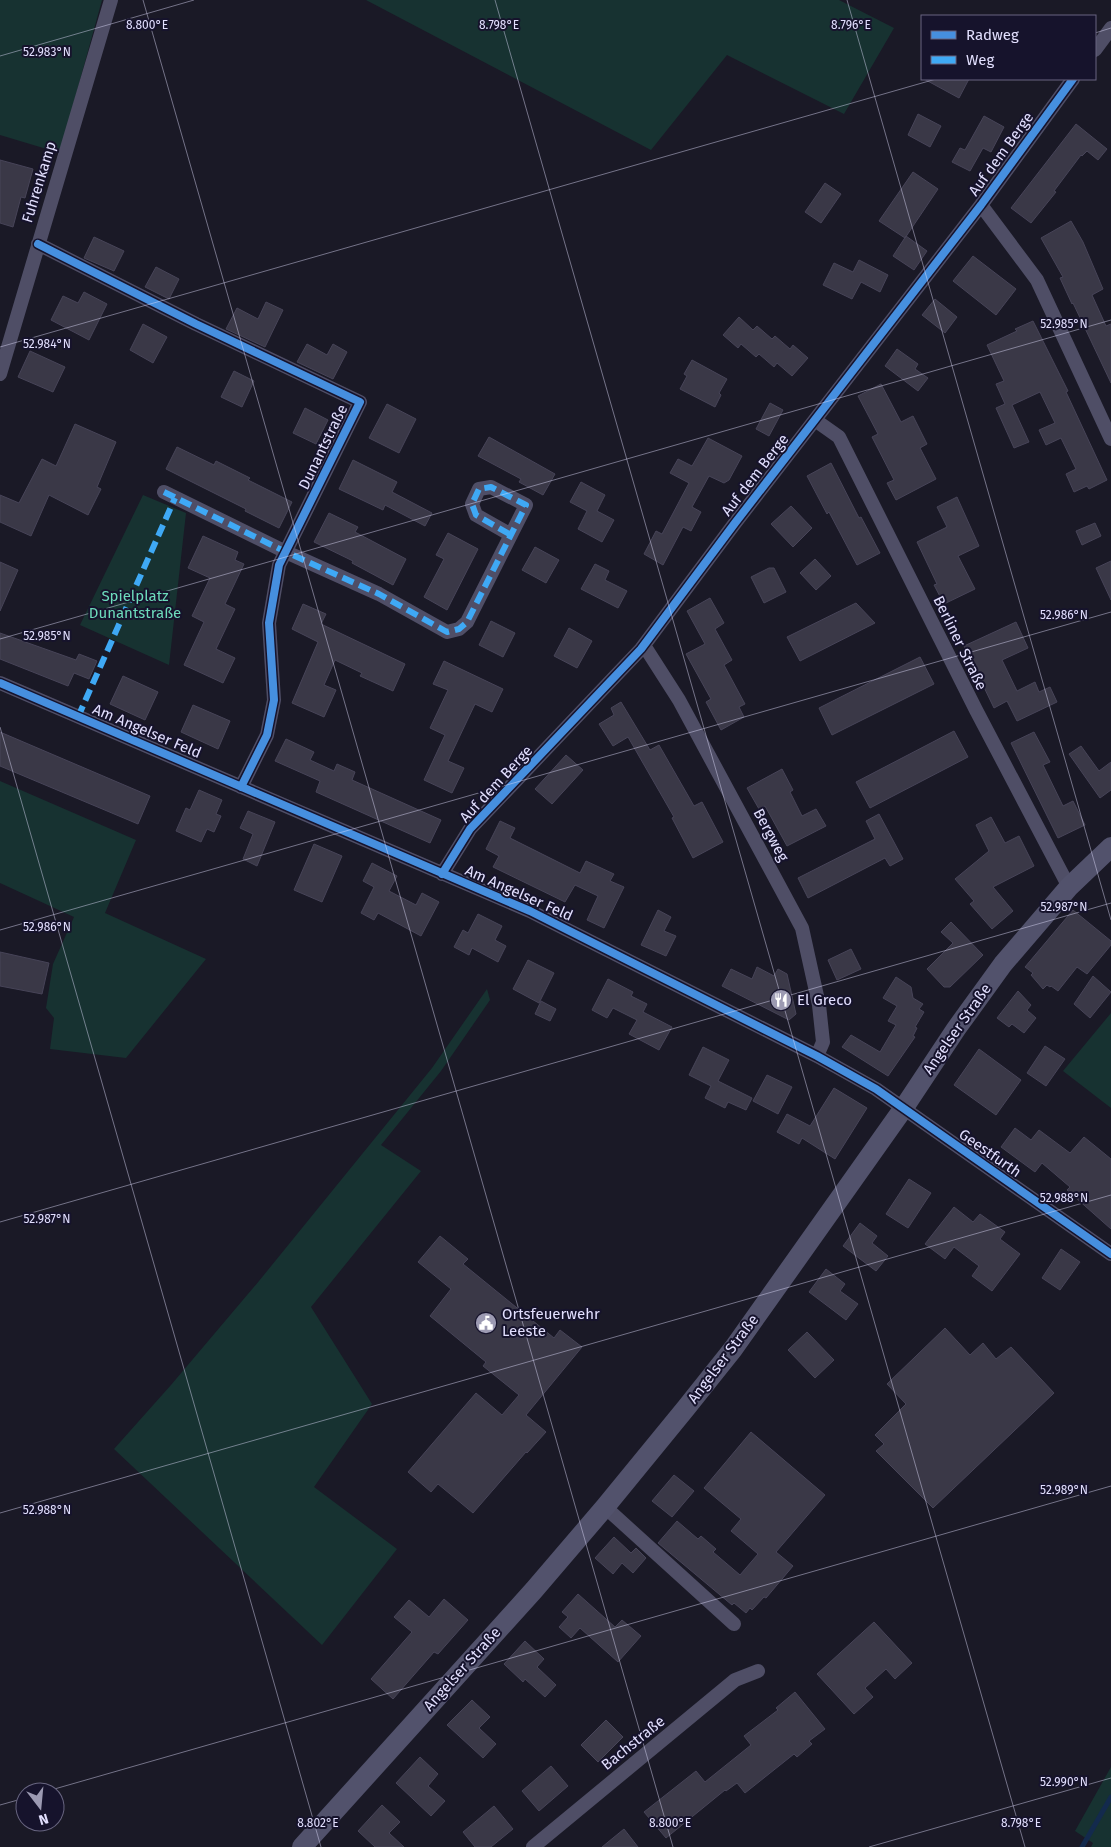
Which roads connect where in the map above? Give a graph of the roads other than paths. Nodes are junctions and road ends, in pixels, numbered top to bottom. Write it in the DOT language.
graph roads {
  1 [pos="110,0"];
  2 [pos="1111,28"];
  3 [pos="1096,49"];
  4 [pos="1072,80"];
  5 [pos="981,205"];
  6 [pos="38,244"];
  7 [pos="0,374"];
  8 [pos="815,420"];
  9 [pos="1111,439"];
  10 [pos="164,492"];
  11 [pos="511,535"];
  12 [pos="286,552"];
  13 [pos="641,649"];
  14 [pos="0,683"];
  15 [pos="241,787"];
  16 [pos="1111,847"];
  17 [pos="442,874"];
  18 [pos="1069,887"];
  19 [pos="817,1056"];
  20 [pos="903,1108"];
  21 [pos="1111,1254"];
  22 [pos="605,1507"];
  23 [pos="734,1624"];
  24 [pos="758,1671"];
  25 [pos="302,1847"];
  26 [pos="532,1847"];
  1 -- 6 [label="street, Fuhrenkamp"];
  2 -- 3 [label="street"];
  4 -- 5 [label="street, Auf dem Berge"];
  5 -- 8 [label="street, Auf dem Berge"];
  5 -- 9 [label="street"];
  6 -- 7 [label="street, Fuhrenkamp"];
  6 -- 12 [label="street, Dunantstraße"];
  8 -- 13 [label="street, Auf dem Berge"];
  8 -- 18 [label="street, Berliner Straße"];
  10 -- 12 [label="street"];
  11 -- 12 [label="street"];
  12 -- 15 [label="street, Dunantstraße"];
  13 -- 17 [label="street, Auf dem Berge"];
  13 -- 19 [label="street, Bergweg"];
  14 -- 15 [label="street, Am Angelser Feld"];
  15 -- 17 [label="street, Am Angelser Feld"];
  16 -- 18 [label="main road, Angelser Straße"];
  17 -- 19 [label="street, Am Angelser Feld"];
  18 -- 20 [label="main road, Angelser Straße"];
  19 -- 20 [label="street, Am Angelser Feld"];
  20 -- 21 [label="street, Geestfurth"];
  20 -- 22 [label="main road, Angelser Straße"];
  22 -- 23 [label="street"];
  22 -- 25 [label="main road, Angelser Straße"];
  24 -- 26 [label="street, Bachstraße"];
}
